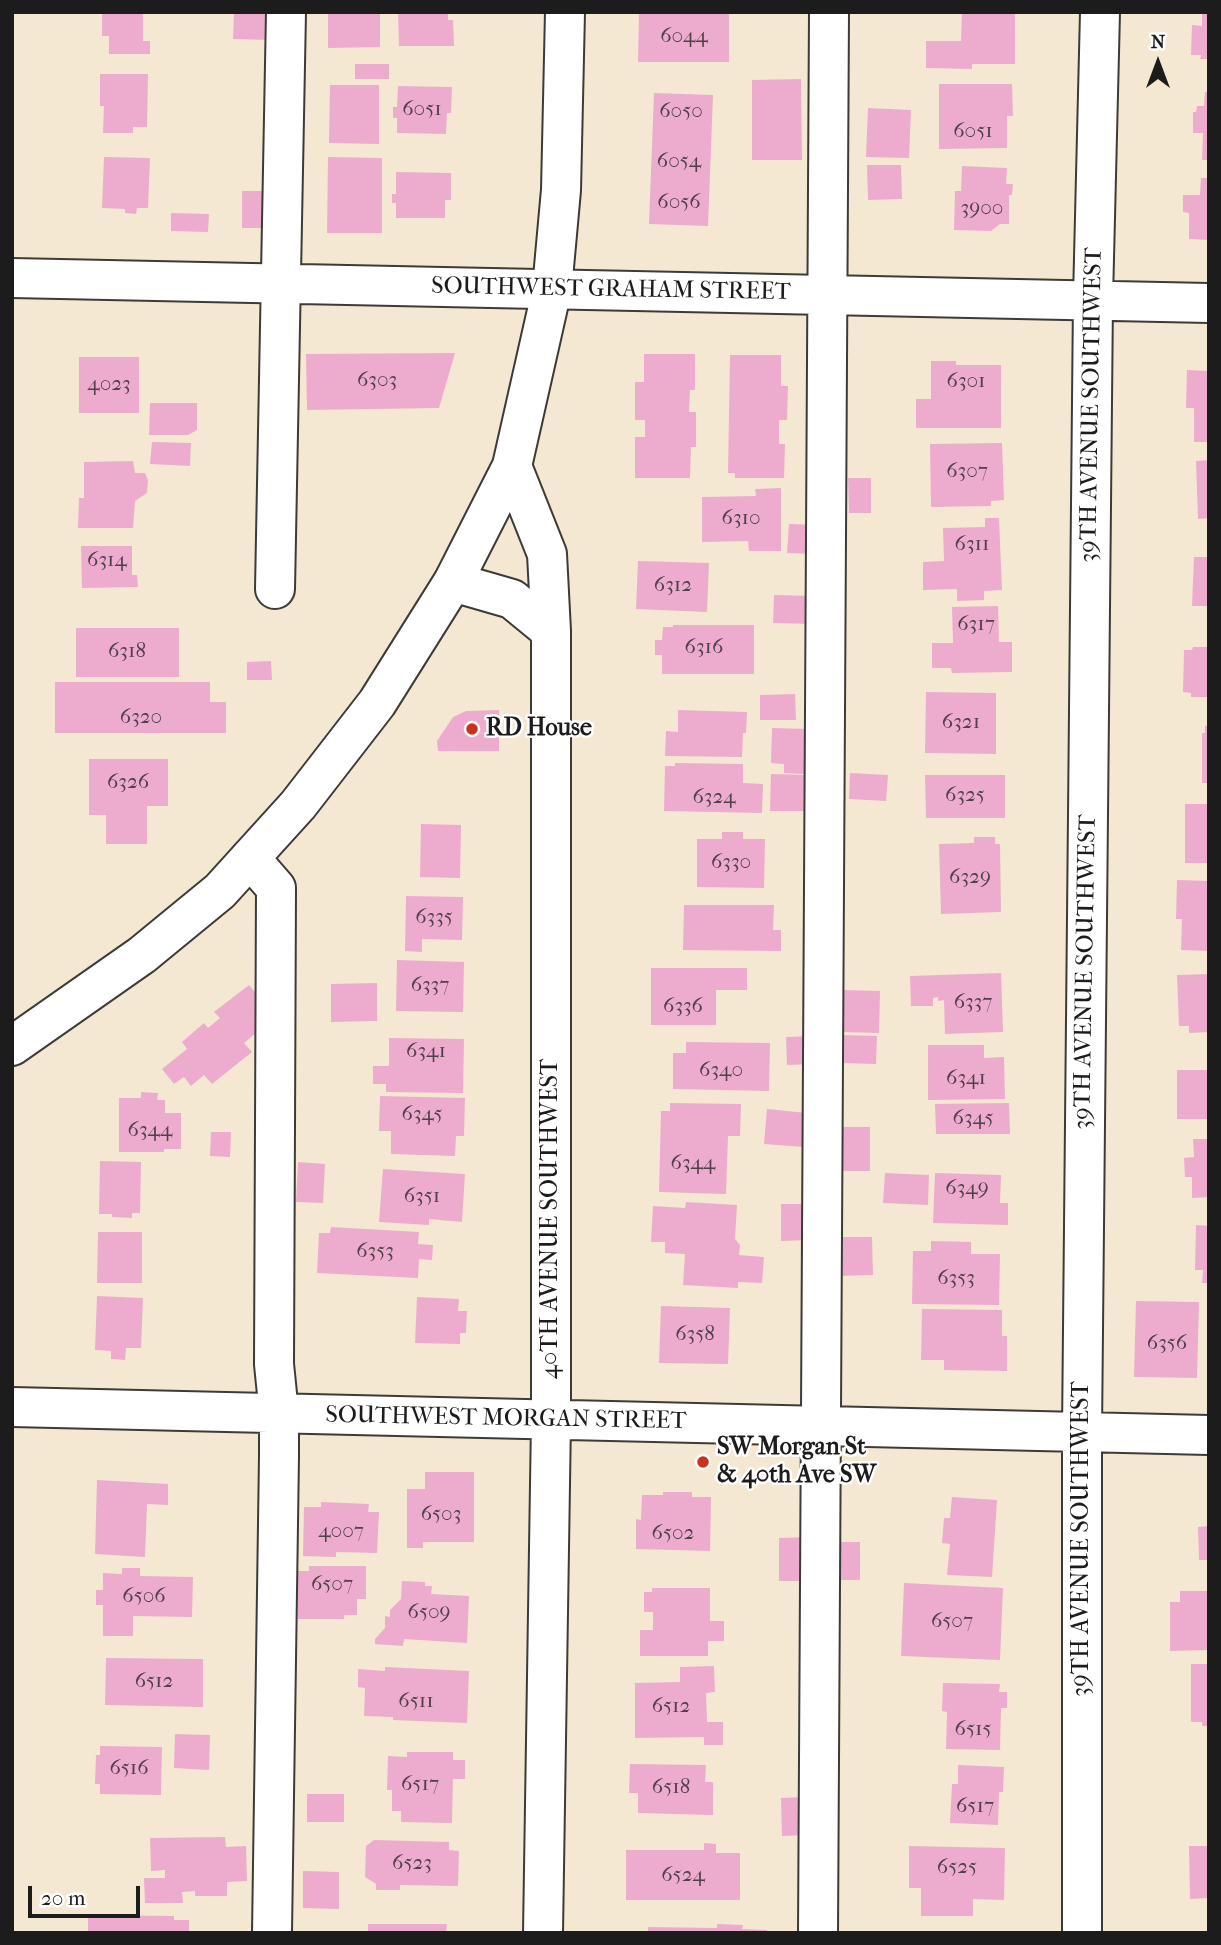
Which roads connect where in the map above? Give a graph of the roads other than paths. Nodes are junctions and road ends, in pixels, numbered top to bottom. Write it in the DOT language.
graph roads {
  1 [pos="286,12"];
  2 [pos="565,12"];
  3 [pos="830,12"];
  4 [pos="1100,12"];
  5 [pos="12,278"];
  6 [pos="282,283"];
  7 [pos="552,289"];
  8 [pos="826,294"];
  9 [pos="1093,299"];
  10 [pos="1209,303"];
  11 [pos="512,466"];
  12 [pos="453,582"];
  13 [pos="275,589"];
  14 [pos="551,631"];
  15 [pos="250,858"];
  16 [pos="12,1046"];
  17 [pos="12,1407"];
  18 [pos="279,1414"];
  19 [pos="551,1420"];
  20 [pos="820,1426"];
  21 [pos="1082,1432"];
  22 [pos="1209,1435"];
  23 [pos="272,1933"];
  24 [pos="544,1933"];
  25 [pos="818,1933"];
  26 [pos="1082,1933"];
  1 -- 6 [label="street"];
  2 -- 7 [label="street"];
  3 -- 8 [label="street"];
  4 -- 9 [label="street, 39TH AVENUE SOUTHWEST"];
  5 -- 6 [label="street, SOUTHWEST GRAHAM STREET"];
  6 -- 7 [label="street, SOUTHWEST GRAHAM STREET"];
  6 -- 13 [label="street"];
  7 -- 8 [label="street, SOUTHWEST GRAHAM STREET"];
  7 -- 11 [label="street"];
  8 -- 9 [label="street, SOUTHWEST GRAHAM STREET"];
  8 -- 20 [label="street"];
  9 -- 10 [label="street, SOUTHWEST GRAHAM STREET"];
  9 -- 21 [label="street, 39TH AVENUE SOUTHWEST"];
  11 -- 12 [label="street"];
  11 -- 14 [label="street, 40TH AVENUE SOUTHWEST"];
  12 -- 14 [label="street"];
  12 -- 15 [label="street"];
  14 -- 19 [label="street, 40TH AVENUE SOUTHWEST"];
  15 -- 16 [label="street"];
  15 -- 18 [label="street"];
  17 -- 18 [label="street, SOUTHWEST MORGAN STREET"];
  18 -- 19 [label="street, SOUTHWEST MORGAN STREET"];
  18 -- 23 [label="street"];
  19 -- 20 [label="street, SOUTHWEST MORGAN STREET"];
  19 -- 24 [label="street, 40TH AVENUE SOUTHWEST"];
  20 -- 21 [label="street, SOUTHWEST MORGAN STREET"];
  20 -- 25 [label="street"];
  21 -- 22 [label="street, SOUTHWEST MORGAN STREET"];
  21 -- 26 [label="street, 39TH AVENUE SOUTHWEST"];
}
